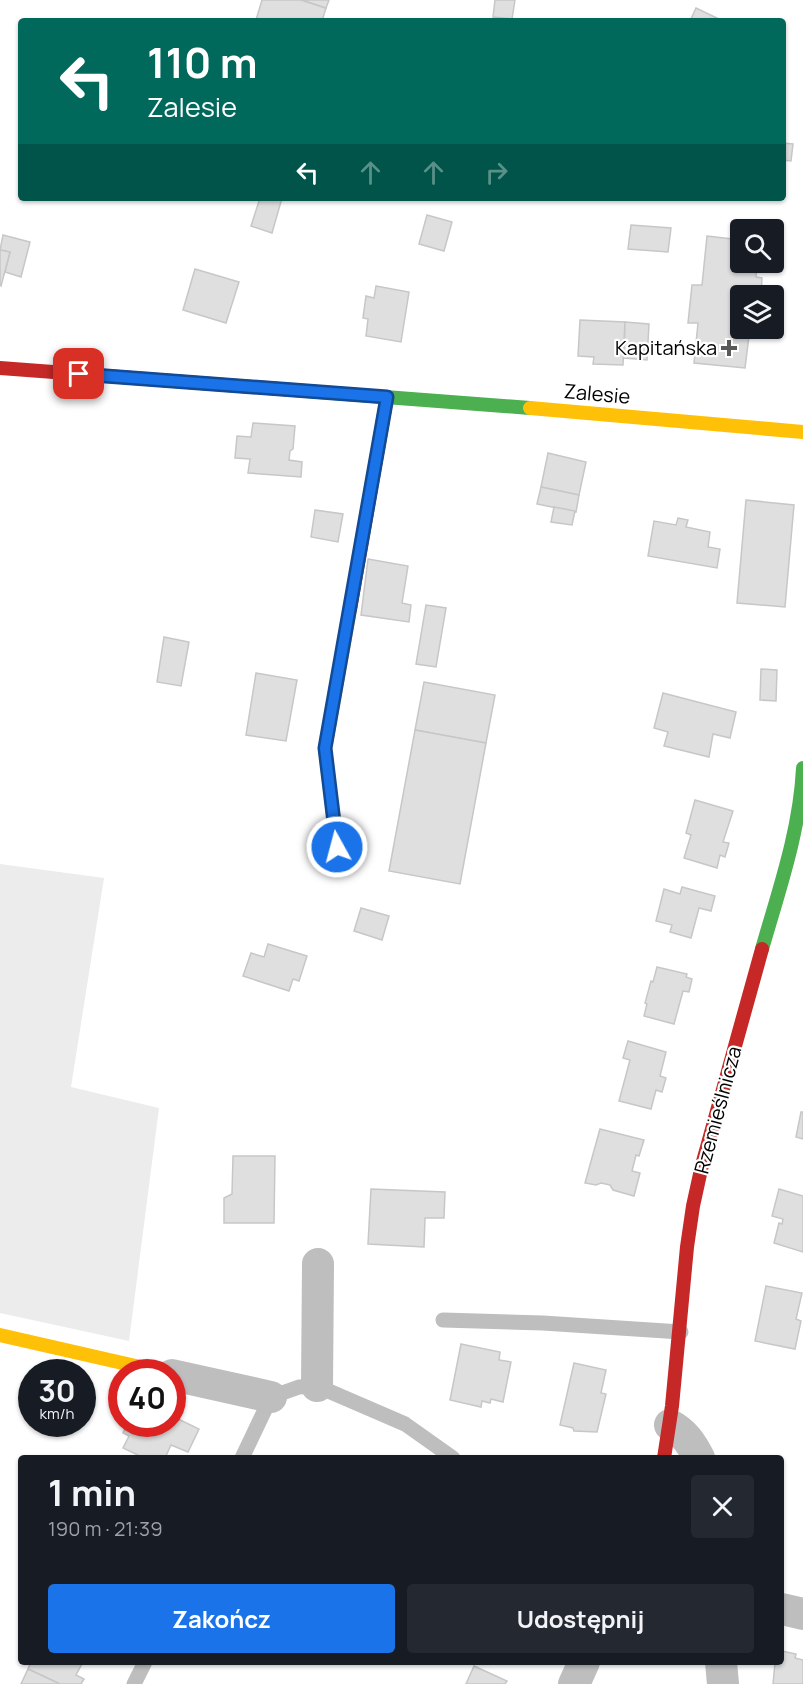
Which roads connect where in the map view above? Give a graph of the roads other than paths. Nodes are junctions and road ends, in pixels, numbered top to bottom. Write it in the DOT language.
graph roads {
  1 [pos="0,368"];
  2 [pos="387,397"];
  3 [pos="803,432"];
  4 [pos="803,768"];
  5 [pos="337,847"];
  6 [pos="318,1264"];
  7 [pos="443,1320"];
  8 [pos="681,1332"];
  9 [pos="0,1335"];
  10 [pos="108,1360"];
  11 [pos="186,1378"];
  12 [pos="317,1386"];
  13 [pos="272,1398"];
  14 [pos="669,1425"];
  15 [pos="244,1455"];
  16 [pos="449,1455"];
  17 [pos="664,1455"];
  18 [pos="698,1455"];
  19 [pos="784,1609"];
  20 [pos="803,1614"];
  21 [pos="144,1665"];
  22 [pos="583,1665"];
  23 [pos="721,1665"];
  24 [pos="134,1684"];
  25 [pos="574,1684"];
  26 [pos="723,1684"];
  1 -- 2 [label="street, Zalesie"];
  2 -- 3 [label="street, Zalesie"];
  2 -- 5 [label="street"];
  4 -- 8 [label="street, Rzemieślnicza"];
  6 -- 12 [label="street"];
  7 -- 8 [label="lane"];
  8 -- 14 [label="street, Rzemieślnicza"];
  9 -- 10 [label="street"];
  11 -- 13 [label="street"];
  12 -- 13 [label="lane"];
  12 -- 16 [label="lane"];
  13 -- 15 [label="lane"];
  14 -- 17 [label="street, Rzemieślnicza"];
  14 -- 18 [label="street"];
  19 -- 20 [label="street"];
  21 -- 24 [label="lane"];
  22 -- 25 [label="street"];
  23 -- 26 [label="street"];
}
